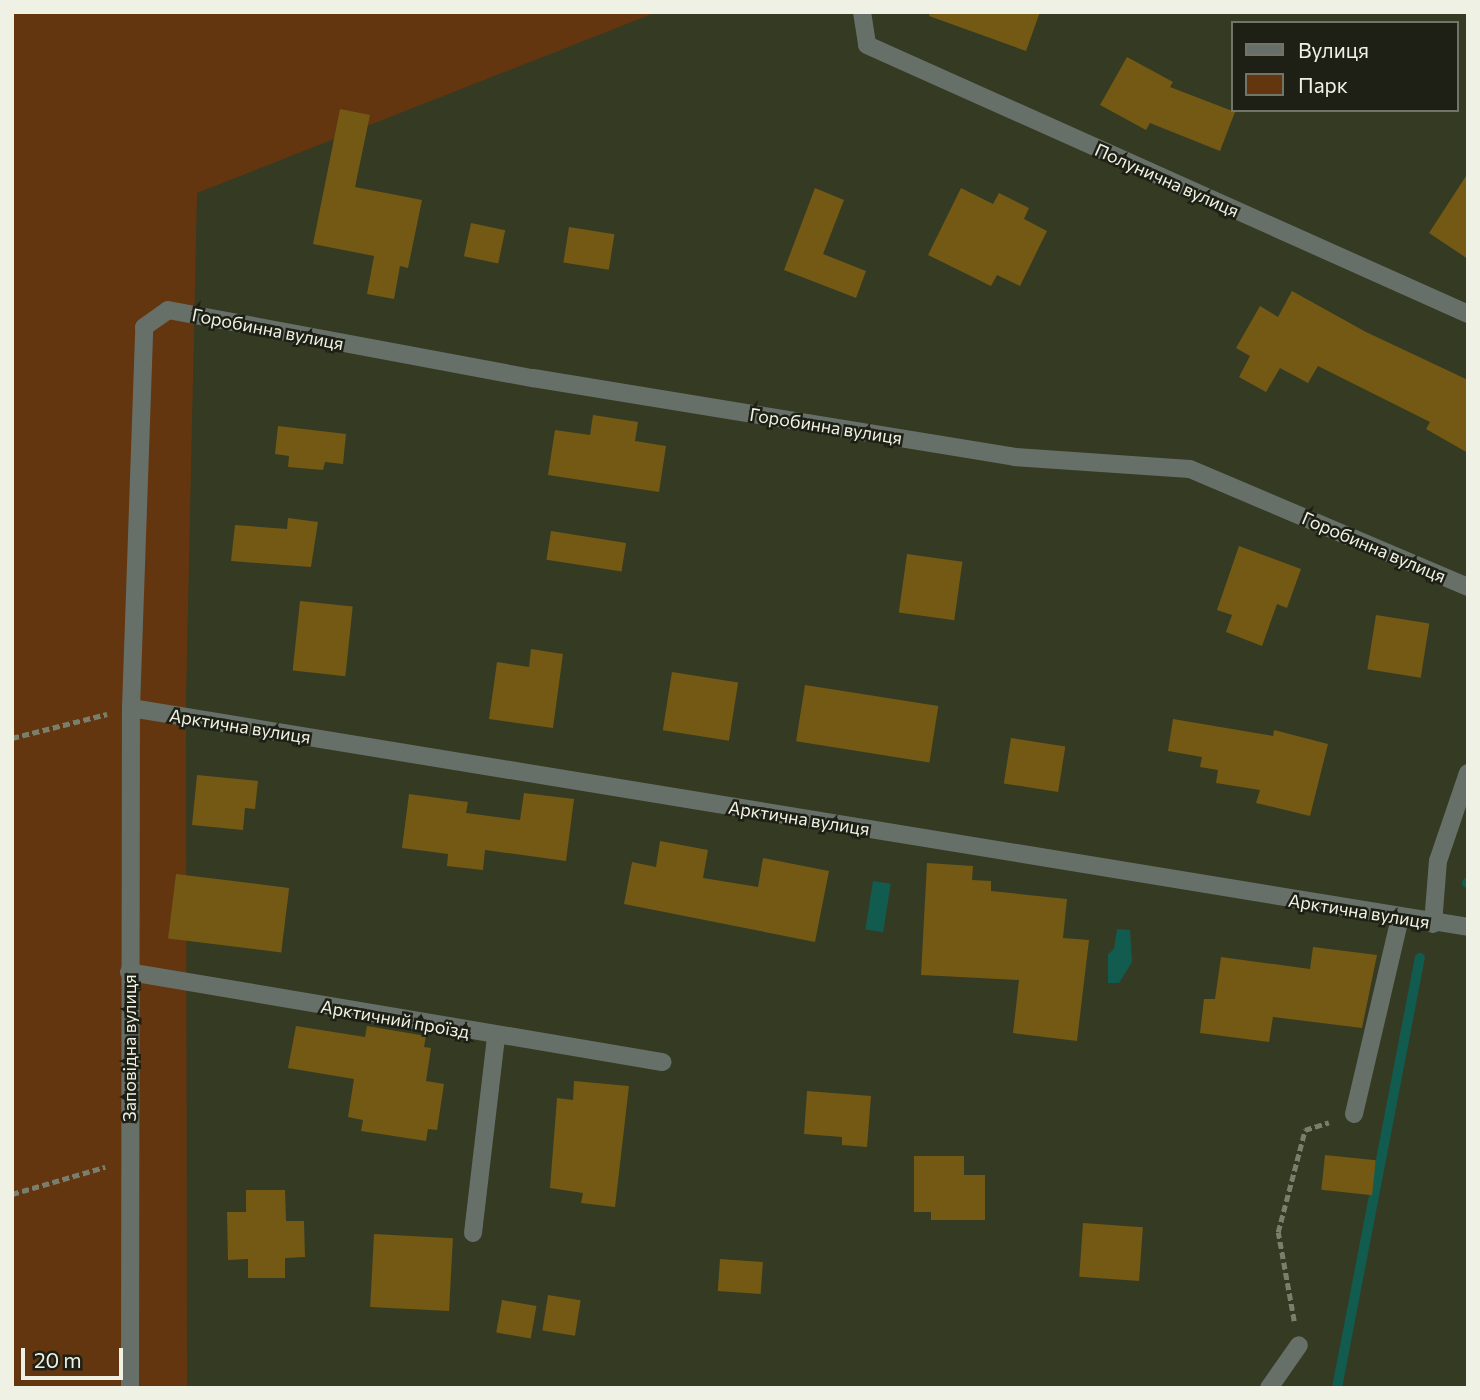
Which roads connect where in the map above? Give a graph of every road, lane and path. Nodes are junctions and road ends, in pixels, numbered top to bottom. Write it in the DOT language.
graph roads {
  1 [pos="862,12"];
  2 [pos="168,310"];
  3 [pos="1468,314"];
  4 [pos="1468,587"];
  5 [pos="131,708"];
  6 [pos="12,737"];
  7 [pos="1468,773"];
  8 [pos="1400,918"];
  9 [pos="1433,924"];
  10 [pos="1468,927"];
  11 [pos="129,972"];
  12 [pos="496,1037"];
  13 [pos="662,1062"];
  14 [pos="1353,1114"];
  15 [pos="129,1160"];
  16 [pos="12,1194"];
  17 [pos="472,1233"];
  18 [pos="1299,1345"];
  19 [pos="130,1388"];
  20 [pos="1269,1388"];
  1 -- 3 [label="street, Полунична вулиця"];
  2 -- 4 [label="street, Горобинна вулиця"];
  2 -- 5 [label="street, Заповідна вулиця"];
  5 -- 6 [label="path"];
  5 -- 8 [label="street, Арктична вулиця"];
  5 -- 11 [label="street, Заповідна вулиця"];
  7 -- 9 [label="street"];
  8 -- 9 [label="street, Арктична вулиця"];
  8 -- 14 [label="street"];
  9 -- 10 [label="street, Арктична вулиця"];
  11 -- 12 [label="street, Арктичний проїзд"];
  11 -- 15 [label="street, Заповідна вулиця"];
  12 -- 13 [label="street, Арктичний проїзд"];
  12 -- 17 [label="street"];
  14 -- 18 [label="path"];
  15 -- 16 [label="path"];
  15 -- 19 [label="street, Заповідна вулиця"];
  18 -- 20 [label="street"];
}
